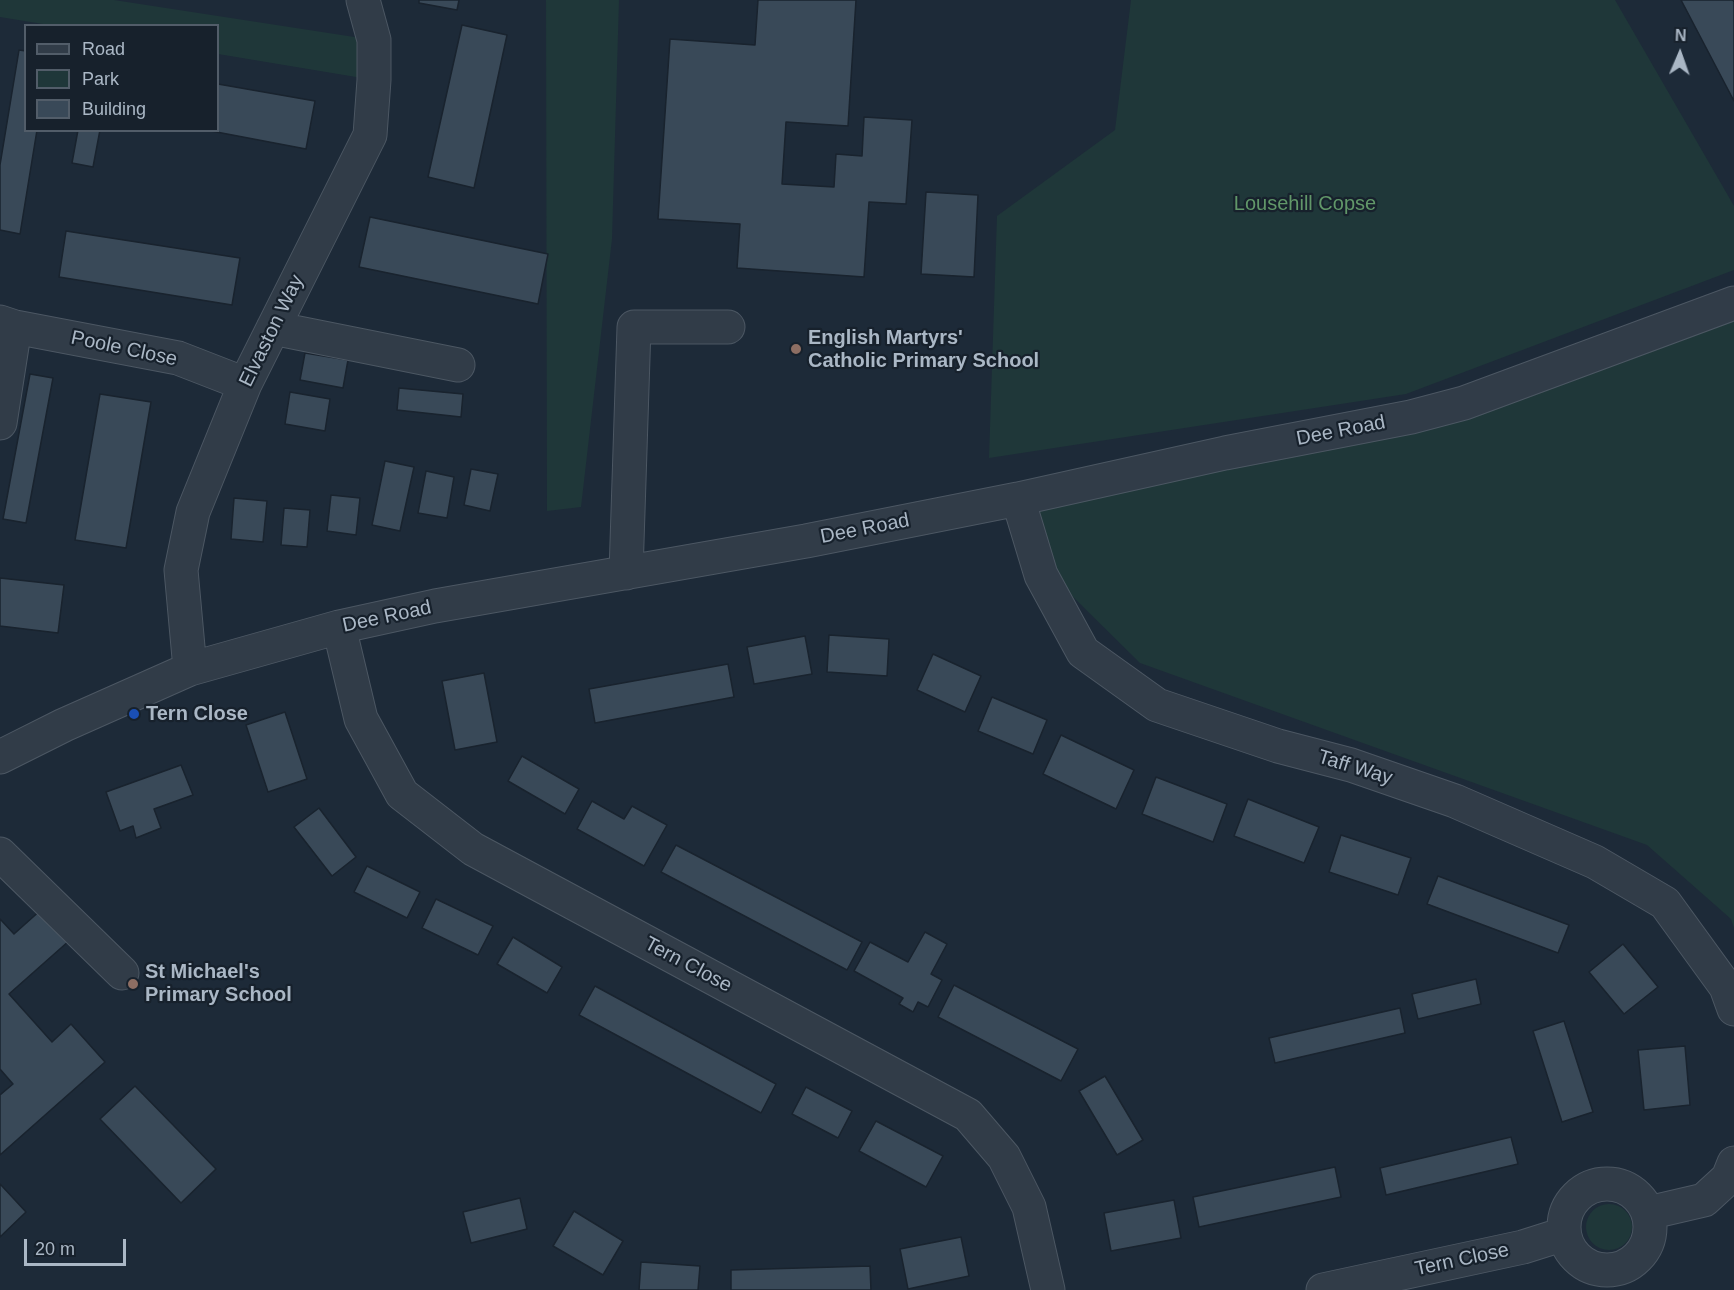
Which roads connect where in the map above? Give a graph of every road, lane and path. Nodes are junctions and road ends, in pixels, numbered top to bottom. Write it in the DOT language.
graph roads {
  1 [pos="363,0"];
  2 [pos="1734,303"];
  3 [pos="8,324"];
  4 [pos="728,327"];
  5 [pos="273,328"];
  6 [pos="458,365"];
  7 [pos="245,384"];
  8 [pos="0,423"];
  9 [pos="1018,500"];
  10 [pos="626,573"];
  11 [pos="339,627"];
  12 [pos="190,669"];
  13 [pos="0,757"];
  14 [pos="0,854"];
  15 [pos="122,973"];
  16 [pos="1734,1009"];
  17 [pos="1734,1162"];
  18 [pos="1648,1213"];
  19 [pos="1564,1234"];
  20 [pos="1048,1290"];
  21 [pos="1323,1290"];
  1 -- 5 [label="street, Elvaston Way"];
  2 -- 9 [label="street, Dee Road"];
  3 -- 7 [label="street, Poole Close"];
  3 -- 8 [label="street"];
  4 -- 10 [label="street"];
  5 -- 6 [label="street"];
  5 -- 7 [label="street, Elvaston Way"];
  7 -- 12 [label="street, Elvaston Way"];
  9 -- 10 [label="street, Dee Road"];
  9 -- 16 [label="street, Taff Way"];
  10 -- 11 [label="street, Dee Road"];
  11 -- 12 [label="street, Dee Road"];
  11 -- 20 [label="street, Tern Close"];
  12 -- 13 [label="street, Dee Road"];
  14 -- 15 [label="street"];
  17 -- 18 [label="street"];
  18 -- 19 [label="street"];
  18 -- 19 [label="street"];
  19 -- 21 [label="street, Tern Close"];
}
